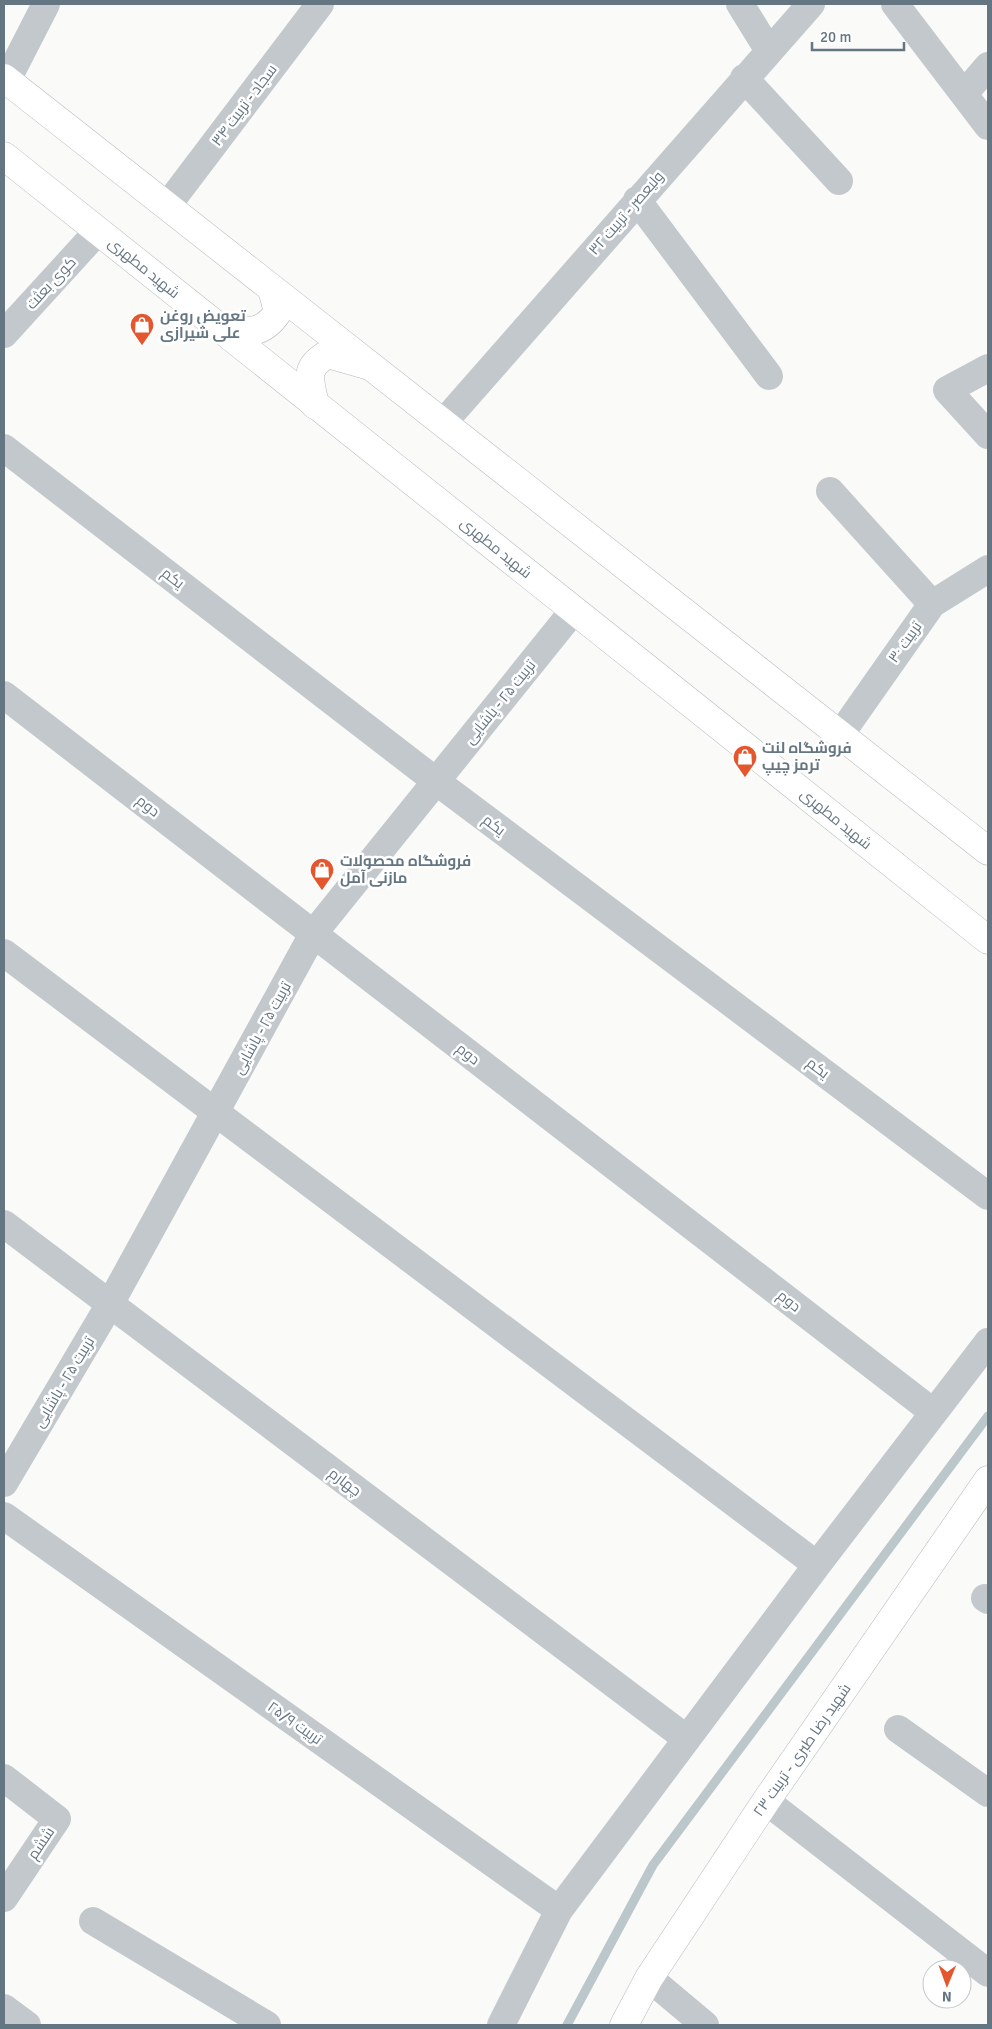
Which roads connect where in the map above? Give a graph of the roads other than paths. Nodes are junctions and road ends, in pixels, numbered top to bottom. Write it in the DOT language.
graph roads {
  1 [pos="46,4"];
  2 [pos="320,4"];
  3 [pos="740,4"];
  4 [pos="811,4"];
  5 [pos="895,4"];
  6 [pos="769,51"];
  7 [pos="988,66"];
  8 [pos="744,78"];
  9 [pos="5,79"];
  10 [pos="964,94"];
  11 [pos="988,126"];
  12 [pos="4,156"];
  13 [pos="839,181"];
  14 [pos="637,200"];
  15 [pos="167,206"];
  16 [pos="98,231"];
  17 [pos="272,289"];
  18 [pos="220,328"];
  19 [pos="4,334"];
  20 [pos="370,366"];
  21 [pos="988,368"];
  22 [pos="769,376"];
  23 [pos="315,404"];
  24 [pos="443,423"];
  25 [pos="988,435"];
  26 [pos="4,448"];
  27 [pos="830,491"];
  28 [pos="988,569"];
  29 [pos="932,604"];
  30 [pos="574,610"];
  31 [pos="4,695"];
  32 [pos="840,735"];
  33 [pos="436,782"];
  34 [pos="988,852"];
  35 [pos="313,934"];
  36 [pos="988,940"];
  37 [pos="4,953"];
  38 [pos="216,1112"];
  39 [pos="988,1196"];
  40 [pos="4,1224"];
  41 [pos="110,1304"];
  42 [pos="988,1342"];
  43 [pos="933,1412"];
  44 [pos="988,1480"];
  45 [pos="4,1483"];
  46 [pos="4,1516"];
  47 [pos="817,1565"];
  48 [pos="898,1729"];
  49 [pos="687,1740"];
  50 [pos="4,1778"];
  51 [pos="988,1793"];
  52 [pos="766,1801"];
  53 [pos="4,1898"];
  54 [pos="559,1910"];
  55 [pos="93,1922"];
  56 [pos="988,1973"];
  57 [pos="649,1978"];
  58 [pos="4,2008"];
  59 [pos="27,2025"];
  60 [pos="267,2025"];
  61 [pos="502,2025"];
  62 [pos="624,2025"];
  63 [pos="705,2025"];
  1 -- 9 [label="street"];
  2 -- 15 [label="street, سجاد - تربیت ۳۴"];
  3 -- 6 [label="street"];
  4 -- 6 [label="street, ولیعصر - تربیت ۳۲"];
  5 -- 10 [label="street"];
  6 -- 8 [label="street, ولیعصر - تربیت ۳۲"];
  7 -- 10 [label="street"];
  8 -- 13 [label="street"];
  8 -- 14 [label="street, ولیعصر - تربیت ۳۲"];
  9 -- 15 [label="main road"];
  10 -- 11 [label="street"];
  12 -- 16 [label="main road, شهید مطهری"];
  14 -- 22 [label="street"];
  14 -- 24 [label="street, ولیعصر - تربیت ۳۲"];
  15 -- 17 [label="main road"];
  16 -- 18 [label="main road, شهید مطهری"];
  16 -- 19 [label="street, کوی بعثت"];
  17 -- 18 [label="main road"];
  17 -- 20 [label="main road"];
  18 -- 23 [label="main road, شهید مطهری"];
  20 -- 23 [label="main road"];
  20 -- 24 [label="main road"];
  21 -- 25 [label="street"];
  23 -- 30 [label="main road, شهید مطهری"];
  24 -- 32 [label="main road"];
  26 -- 33 [label="street, یکم"];
  27 -- 29 [label="street"];
  28 -- 29 [label="street, تربیت ۳۰"];
  29 -- 32 [label="street, تربیت ۳۰"];
  30 -- 33 [label="street, تربیت ۲۵ - پاشایی"];
  30 -- 36 [label="main road, شهید مطهری"];
  31 -- 35 [label="street, دوم"];
  32 -- 34 [label="main road"];
  33 -- 35 [label="street, تربیت ۲۵ - پاشایی"];
  33 -- 39 [label="street, یکم"];
  35 -- 38 [label="street, تربیت ۲۵ - پاشایی"];
  35 -- 43 [label="street, دوم"];
  37 -- 38 [label="street"];
  38 -- 41 [label="street, تربیت ۲۵ - پاشایی"];
  38 -- 47 [label="street"];
  40 -- 41 [label="street, چهارم"];
  41 -- 45 [label="street, تربیت ۲۵ - پاشایی"];
  41 -- 49 [label="street, چهارم"];
  42 -- 43 [label="street"];
  43 -- 47 [label="street"];
  44 -- 52 [label="main road, شهید رضا طبری - تربیت ۲۳"];
  46 -- 54 [label="street, تربیت ۲۵/۹"];
  47 -- 49 [label="street"];
  48 -- 51 [label="street"];
  49 -- 54 [label="street"];
  50 -- 53 [label="street, ششم"];
  52 -- 56 [label="street"];
  52 -- 57 [label="main road, شهید رضا طبری - تربیت ۲۳"];
  54 -- 61 [label="street"];
  55 -- 60 [label="street"];
  57 -- 62 [label="main road, شهید رضا طبری - تربیت ۲۳"];
  57 -- 63 [label="street"];
  58 -- 59 [label="street"];
}
